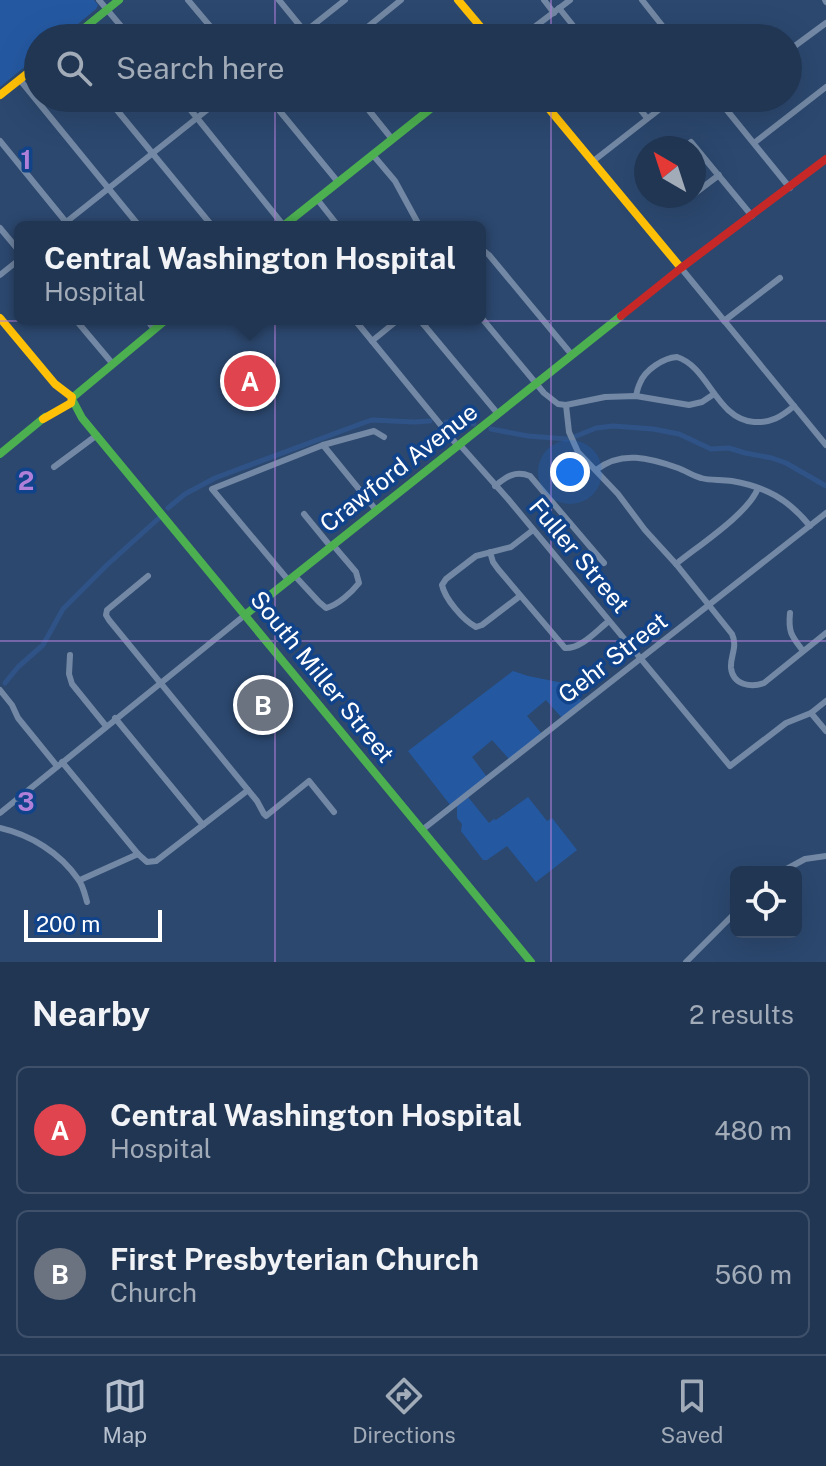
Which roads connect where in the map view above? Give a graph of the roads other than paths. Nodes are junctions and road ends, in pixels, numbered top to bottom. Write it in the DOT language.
graph roads {
  1 [pos="99,0"];
  2 [pos="119,0"];
  3 [pos="188,0"];
  4 [pos="279,0"];
  5 [pos="345,0"];
  6 [pos="401,0"];
  7 [pos="458,0"];
  8 [pos="544,0"];
  9 [pos="570,0"];
  10 [pos="642,0"];
  11 [pos="107,10"];
  12 [pos="556,10"];
  13 [pos="826,23"];
  14 [pos="90,24"];
  15 [pos="119,24"];
  16 [pos="208,24"];
  17 [pos="299,24"];
  18 [pos="320,24"];
  19 [pos="371,24"];
  20 [pos="478,24"];
  21 [pos="538,24"];
  22 [pos="570,24"];
  23 [pos="661,24"];
  24 [pos="802,41"];
  25 [pos="24,77"];
  26 [pos="20,80"];
  27 [pos="24,85"];
  28 [pos="826,87"];
  29 [pos="0,95"];
  30 [pos="802,106"];
  31 [pos="46,112"];
  32 [pos="118,112"];
  33 [pos="192,112"];
  34 [pos="204,112"];
  35 [pos="280,112"];
  36 [pos="370,112"];
  37 [pos="426,112"];
  38 [pos="551,112"];
  39 [pos="642,112"];
  40 [pos="655,112"];
  41 [pos="731,112"];
  42 [pos="794,112"];
  43 [pos="197,118"];
  44 [pos="647,118"];
  45 [pos="392,139"];
  46 [pos="0,141"];
  47 [pos="754,143"];
  48 [pos="153,154"];
  49 [pos="373,155"];
  50 [pos="826,159"];
  51 [pos="706,160"];
  52 [pos="592,162"];
  53 [pos="719,175"];
  54 [pos="338,182"];
  55 [pos="706,185"];
  56 [pos="790,188"];
  57 [pos="109,189"];
  58 [pos="317,199"];
  59 [pos="752,216"];
  60 [pos="63,221"];
  61 [pos="71,221"];
  62 [pos="135,221"];
  63 [pos="208,221"];
  64 [pos="279,221"];
  65 [pos="289,221"];
  66 [pos="334,221"];
  67 [pos="417,221"];
  68 [pos="0,228"];
  69 [pos="14,245"];
  70 [pos="486,253"];
  71 [pos="681,268"];
  72 [pos="780,278"];
  73 [pos="0,318"];
  74 [pos="724,321"];
  75 [pos="486,323"];
  76 [pos="80,325"];
  77 [pos="151,325"];
  78 [pos="159,325"];
  79 [pos="359,325"];
  80 [pos="392,325"];
  81 [pos="424,325"];
  82 [pos="154,329"];
  83 [pos="372,341"];
  84 [pos="572,355"];
  85 [pos="112,363"];
  86 [pos="537,384"];
  87 [pos="714,394"];
  88 [pos="636,396"];
  89 [pos="68,399"];
  90 [pos="566,405"];
  91 [pos="794,406"];
  92 [pos="498,414"];
  93 [pos="97,435"];
  94 [pos="384,437"];
  95 [pos="323,445"];
  96 [pos="459,445"];
  97 [pos="826,445"];
  98 [pos="0,454"];
  99 [pos="54,467"];
  100 [pos="596,470"];
  101 [pos="495,486"];
  102 [pos="758,488"];
  103 [pos="376,510"];
  104 [pos="826,513"];
  105 [pos="304,514"];
  106 [pos="810,526"];
  107 [pos="533,530"];
  108 [pos="332,546"];
  109 [pos="490,552"];
  110 [pos="604,563"];
  111 [pos="676,564"];
  112 [pos="148,576"];
  113 [pos="292,579"];
  114 [pos="520,596"];
  115 [pos="710,605"];
  116 [pos="790,613"];
  117 [pos="245,615"];
  118 [pos="609,621"];
  119 [pos="826,633"];
  120 [pos="803,651"];
  121 [pos="70,655"];
  122 [pos="641,660"];
  123 [pos="160,683"];
  124 [pos="0,690"];
  125 [pos="826,701"];
  126 [pos="811,713"];
  127 [pos="115,718"];
  128 [pos="106,726"];
  129 [pos="826,731"];
  130 [pos="60,764"];
  131 [pos="248,790"];
  132 [pos="334,812"];
  133 [pos="0,813"];
  134 [pos="203,825"];
  135 [pos="0,828"];
  136 [pos="422,830"];
  137 [pos="138,854"];
  138 [pos="826,856"];
  139 [pos="792,866"];
  140 [pos="80,880"];
  141 [pos="87,902"];
  142 [pos="730,918"];
  143 [pos="531,962"];
  144 [pos="686,962"];
  1 -- 11 [label="street"];
  2 -- 11 [label="street"];
  3 -- 16 [label="street"];
  4 -- 17 [label="street"];
  5 -- 18 [label="street"];
  6 -- 19 [label="street"];
  7 -- 20 [label="street"];
  8 -- 12 [label="street"];
  9 -- 12 [label="street"];
  10 -- 23 [label="street"];
  11 -- 14 [label="street"];
  11 -- 15 [label="street"];
  12 -- 21 [label="street"];
  12 -- 22 [label="street"];
  13 -- 24 [label="street"];
  25 -- 26 [label="street"];
  26 -- 27 [label="street"];
  26 -- 29 [label="street"];
  28 -- 30 [label="street"];
  31 -- 57 [label="street"];
  32 -- 48 [label="street"];
  33 -- 43 [label="street"];
  34 -- 43 [label="street"];
  35 -- 54 [label="street"];
  36 -- 45 [label="street"];
  37 -- 45 [label="street"];
  38 -- 52 [label="street"];
  39 -- 44 [label="street"];
  40 -- 44 [label="street"];
  41 -- 47 [label="street"];
  42 -- 47 [label="street"];
  43 -- 48 [label="street"];
  43 -- 64 [label="street"];
  44 -- 52 [label="street"];
  45 -- 49 [label="street"];
  46 -- 60 [label="street"];
  47 -- 56 [label="street"];
  48 -- 57 [label="street"];
  48 -- 63 [label="street"];
  49 -- 54 [label="street"];
  49 -- 67 [label="street"];
  50 -- 56 [label="street, Crawford Avenue"];
  51 -- 53 [label="street"];
  52 -- 71 [label="street"];
  53 -- 55 [label="street"];
  53 -- 59 [label="street"];
  54 -- 58 [label="street"];
  56 -- 59 [label="street, Crawford Avenue"];
  57 -- 61 [label="street"];
  57 -- 62 [label="street"];
  58 -- 65 [label="street"];
  58 -- 66 [label="street"];
  59 -- 71 [label="street, Crawford Avenue"];
  68 -- 69 [label="street"];
  70 -- 84 [label="street"];
  71 -- 74 [label="street"];
  71 -- 84 [label="street, Crawford Avenue"];
  72 -- 74 [label="street"];
  73 -- 89 [label="street, South Miller Street"];
  74 -- 91 [label="street"];
  75 -- 86 [label="street"];
  76 -- 85 [label="street"];
  77 -- 82 [label="street"];
  78 -- 82 [label="street"];
  79 -- 83 [label="street, Fuller Street"];
  80 -- 83 [label="street"];
  81 -- 92 [label="street"];
  82 -- 85 [label="street"];
  83 -- 96 [label="street, Fuller Street"];
  84 -- 86 [label="street, Crawford Avenue"];
  85 -- 89 [label="street"];
  86 -- 90 [label="street"];
  86 -- 92 [label="street, Crawford Avenue"];
  87 -- 88 [label="street"];
  87 -- 88 [label="street"];
  87 -- 91 [label="street"];
  88 -- 90 [label="street"];
  89 -- 93 [label="street, South Miller Street"];
  89 -- 98 [label="street"];
  90 -- 100 [label="street"];
  91 -- 97 [label="street"];
  92 -- 96 [label="street, Crawford Avenue"];
  93 -- 99 [label="street"];
  93 -- 117 [label="street, South Miller Street"];
  94 -- 95 [label="street"];
  95 -- 103 [label="street"];
  95 -- 113 [label="street"];
  96 -- 101 [label="street, Fuller Street"];
  96 -- 103 [label="street, Crawford Avenue"];
  100 -- 102 [label="street"];
  100 -- 111 [label="street"];
  101 -- 107 [label="street, Fuller Street"];
  101 -- 110 [label="street"];
  102 -- 106 [label="street"];
  102 -- 111 [label="street"];
  103 -- 108 [label="street, Crawford Avenue"];
  104 -- 106 [label="street, Gehr Street"];
  105 -- 108 [label="street"];
  106 -- 115 [label="street, Gehr Street"];
  107 -- 109 [label="street"];
  107 -- 118 [label="street, Fuller Street"];
  108 -- 113 [label="street, Crawford Avenue"];
  108 -- 113 [label="street"];
  109 -- 114 [label="street"];
  109 -- 114 [label="street"];
  111 -- 115 [label="street"];
  112 -- 123 [label="street"];
  113 -- 117 [label="street, Crawford Avenue"];
  114 -- 118 [label="street"];
  115 -- 120 [label="street"];
  115 -- 122 [label="street, Gehr Street"];
  116 -- 120 [label="street"];
  117 -- 123 [label="street, Crawford Avenue"];
  117 -- 136 [label="street, South Miller Street"];
  118 -- 122 [label="street, Fuller Street"];
  119 -- 120 [label="street"];
  121 -- 128 [label="street"];
  122 -- 126 [label="street, Fuller Street"];
  122 -- 136 [label="street, Gehr Street"];
  123 -- 127 [label="street, Crawford Avenue"];
  123 -- 131 [label="street"];
  124 -- 130 [label="street"];
  125 -- 126 [label="street"];
  126 -- 129 [label="street"];
  127 -- 128 [label="street, Crawford Avenue"];
  127 -- 134 [label="street"];
  128 -- 130 [label="street, Crawford Avenue"];
  130 -- 133 [label="street, Crawford Avenue"];
  130 -- 137 [label="street"];
  131 -- 132 [label="street"];
  131 -- 134 [label="street"];
  134 -- 137 [label="street"];
  135 -- 140 [label="street"];
  136 -- 143 [label="street, South Miller Street"];
  137 -- 140 [label="street"];
  138 -- 139 [label="street"];
  140 -- 141 [label="street"];
  142 -- 144 [label="street"];
}
